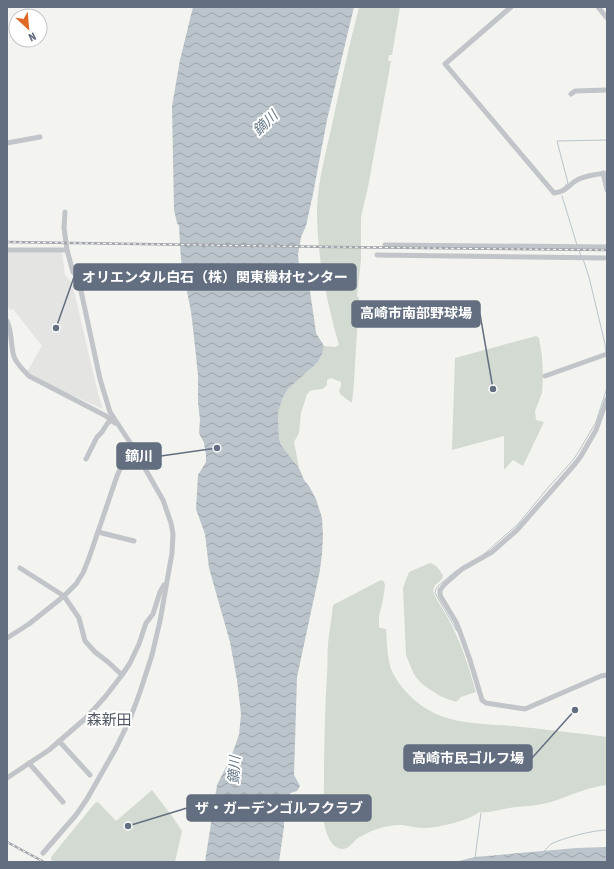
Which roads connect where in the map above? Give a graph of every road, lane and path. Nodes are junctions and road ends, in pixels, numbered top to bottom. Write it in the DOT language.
graph roads {
  1 [pos="511,7"];
  2 [pos="598,7"];
  3 [pos="607,18"];
  4 [pos="607,90"];
  5 [pos="571,94"];
  6 [pos="40,137"];
  7 [pos="7,143"];
  8 [pos="605,173"];
  9 [pos="607,190"];
  10 [pos="65,212"];
  11 [pos="385,244"];
  12 [pos="607,247"];
  13 [pos="7,250"];
  14 [pos="67,250"];
  15 [pos="377,255"];
  16 [pos="607,258"];
  17 [pos="7,321"];
  18 [pos="607,354"];
  19 [pos="545,376"];
  20 [pos="607,399"];
  21 [pos="112,419"];
  22 [pos="131,444"];
  23 [pos="86,458"];
  24 [pos="98,532"];
  25 [pos="134,542"];
  26 [pos="20,568"];
  27 [pos="166,582"];
  28 [pos="64,596"];
  29 [pos="7,638"];
  30 [pos="122,675"];
  31 [pos="607,675"];
  32 [pos="59,741"];
  33 [pos="29,763"];
  34 [pos="90,775"];
  35 [pos="7,778"];
  36 [pos="63,802"];
  37 [pos="43,853"];
  1 -- 8 [label="street"];
  2 -- 3 [label="street"];
  4 -- 5 [label="street"];
  6 -- 7 [label="street"];
  8 -- 9 [label="street"];
  10 -- 14 [label="street"];
  11 -- 12 [label="street"];
  13 -- 14 [label="street"];
  14 -- 21 [label="street"];
  15 -- 16 [label="street"];
  17 -- 21 [label="street"];
  18 -- 19 [label="street"];
  20 -- 31 [label="street"];
  21 -- 22 [label="street"];
  21 -- 23 [label="street"];
  22 -- 24 [label="street"];
  22 -- 27 [label="street"];
  24 -- 25 [label="street"];
  24 -- 28 [label="street"];
  26 -- 28 [label="street"];
  27 -- 30 [label="street"];
  27 -- 37 [label="street"];
  28 -- 29 [label="street"];
  28 -- 30 [label="street"];
  30 -- 32 [label="street"];
  32 -- 33 [label="street"];
  32 -- 34 [label="street"];
  33 -- 35 [label="street"];
  33 -- 36 [label="street"];
}
